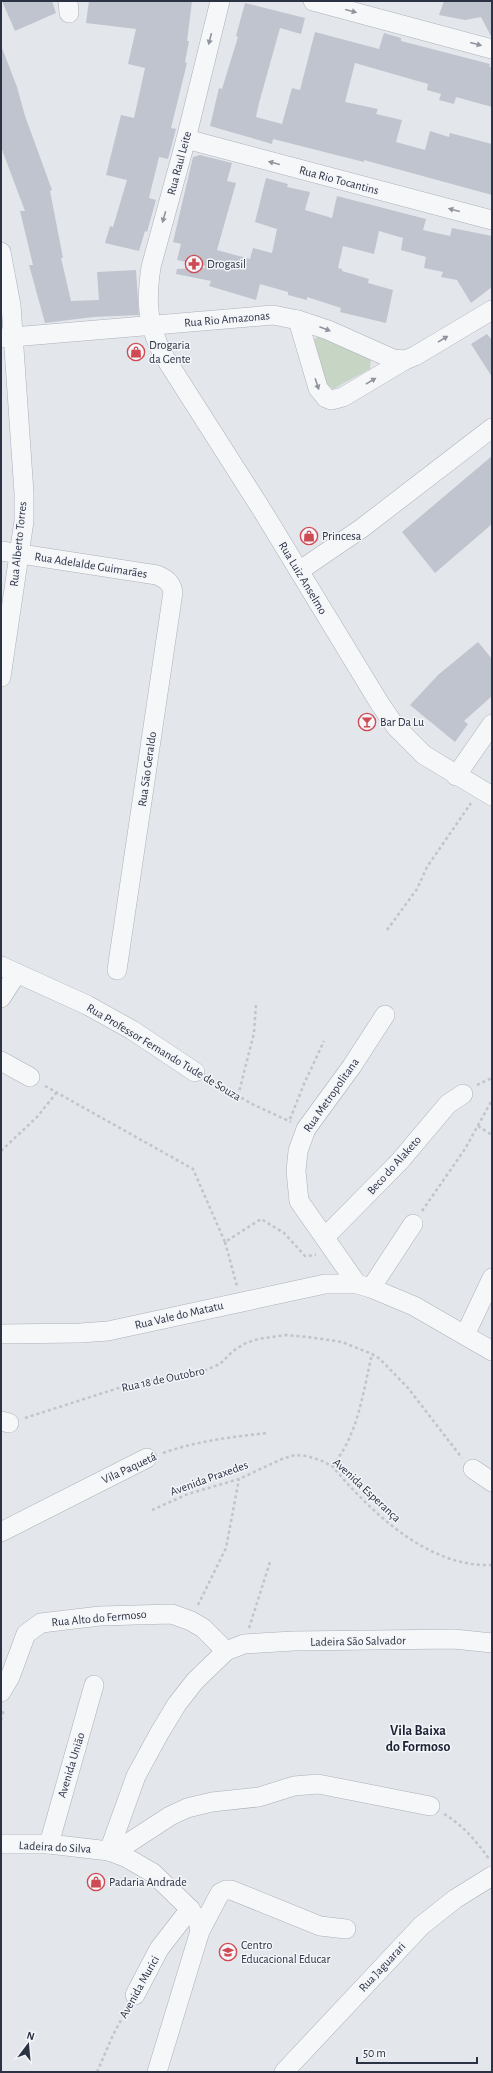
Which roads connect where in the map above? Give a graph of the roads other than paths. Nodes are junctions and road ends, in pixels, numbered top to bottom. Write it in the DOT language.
graph roads {
  1 [pos="220,1"];
  2 [pos="313,1"];
  3 [pos="492,49"];
  4 [pos="186,139"];
  5 [pos="492,220"];
  6 [pos="1,252"];
  7 [pos="492,310"];
  8 [pos="298,320"];
  9 [pos="150,325"];
  10 [pos="7,338"];
  11 [pos="405,360"];
  12 [pos="492,428"];
  13 [pos="10,553"];
  14 [pos="299,571"];
  15 [pos="157,575"];
  16 [pos="1,677"];
  17 [pos="492,724"];
  18 [pos="456,776"];
  19 [pos="486,793"];
  20 [pos="9,970"];
  21 [pos="117,970"];
  22 [pos="1,998"];
  23 [pos="385,1015"];
  24 [pos="1,1061"];
  25 [pos="194,1072"];
  26 [pos="30,1077"];
  27 [pos="462,1094"];
  28 [pos="413,1224"];
  29 [pos="325,1237"];
  30 [pos="492,1278"];
  31 [pos="364,1286"];
  32 [pos="1,1334"];
  33 [pos="465,1335"];
  34 [pos="492,1351"];
  35 [pos="147,1458"];
  36 [pos="473,1469"];
  37 [pos="492,1482"];
  38 [pos="1,1532"];
  39 [pos="492,1643"];
  40 [pos="226,1651"];
  41 [pos="94,1686"];
  42 [pos="1,1692"];
  43 [pos="430,1806"];
  44 [pos="1,1844"];
  45 [pos="49,1844"];
  46 [pos="109,1850"];
  47 [pos="492,1876"];
  48 [pos="190,1909"];
  49 [pos="346,1928"];
  50 [pos="200,1931"];
  51 [pos="135,1995"];
  52 [pos="157,2072"];
  53 [pos="284,2072"];
  1 -- 4 [label="street, Rua Raul Leite, one-way"];
  2 -- 3 [label="street, one-way"];
  5 -- 4 [label="street, Rua Rio Tocantins, one-way"];
  4 -- 9 [label="street, Rua Raul Leite, one-way"];
  6 -- 10 [label="street, Rua Alberto Torres"];
  11 -- 7 [label="street, one-way"];
  8 -- 9 [label="street, Rua Rio Amazonas"];
  8 -- 11 [label="street, Rua Rio Amazonas, one-way"];
  8 -- 11 [label="street, one-way"];
  9 -- 10 [label="street, Rua Rio Amazonas"];
  9 -- 14 [label="street, Rua Luiz Anselmo"];
  10 -- 13 [label="street, Rua Alberto Torres"];
  12 -- 14 [label="street"];
  13 -- 15 [label="street, Rua Adelalde Guimarães"];
  13 -- 16 [label="street, Rua Alberto Torres"];
  14 -- 18 [label="street, Rua Luiz Anselmo"];
  15 -- 21 [label="street, Rua Sāo Geraldo"];
  17 -- 18 [label="street"];
  18 -- 19 [label="street, Rua Luiz Anselmo"];
  20 -- 22 [label="street"];
  20 -- 25 [label="street, Rua Professor Fernando Tude de Souza"];
  23 -- 29 [label="street, Rua Metropolitana"];
  24 -- 26 [label="street"];
  27 -- 29 [label="street, Beco do Alaketo"];
  28 -- 31 [label="street"];
  29 -- 31 [label="street, Rua Metropolitana"];
  30 -- 33 [label="street"];
  31 -- 32 [label="street, Rua Vale do Matatu"];
  31 -- 33 [label="street"];
  33 -- 34 [label="street"];
  35 -- 38 [label="street, Vila Paquetá"];
  36 -- 37 [label="street"];
  39 -- 40 [label="street, Ladeira São Salvador"];
  40 -- 42 [label="street, Rua Alto do Fermoso"];
  40 -- 46 [label="street"];
  41 -- 45 [label="street, Avenida União"];
  43 -- 46 [label="street"];
  44 -- 45 [label="street, Ladeira do Silva"];
  45 -- 46 [label="street, Ladeira do Silva"];
  46 -- 48 [label="street"];
  47 -- 53 [label="street, Rua Jaguarari"];
  48 -- 50 [label="street"];
  48 -- 51 [label="street, Avenida Murici"];
  49 -- 50 [label="street"];
  50 -- 52 [label="street"];
}
